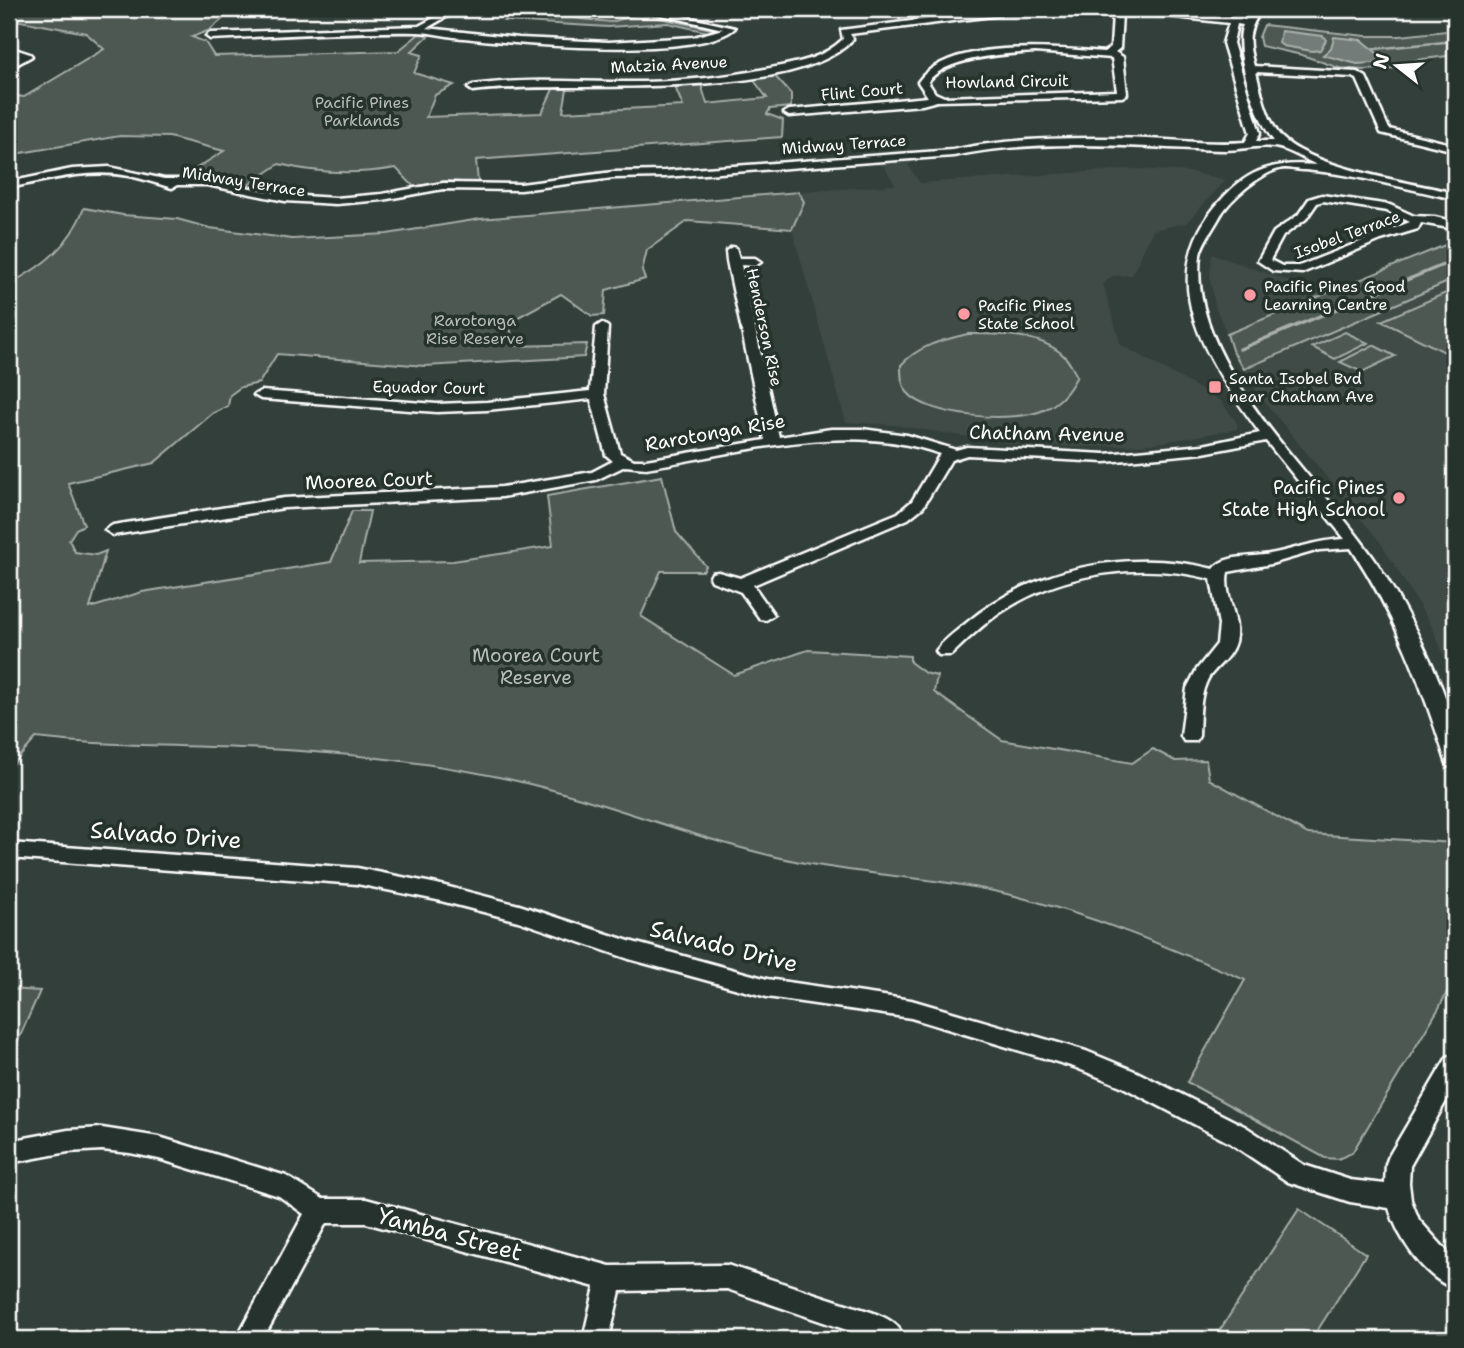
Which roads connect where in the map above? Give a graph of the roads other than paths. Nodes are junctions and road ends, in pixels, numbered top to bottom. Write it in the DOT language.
graph roads {
  1 [pos="456,9"];
  2 [pos="640,9"];
  3 [pos="925,9"];
  4 [pos="1244,9"];
  5 [pos="1259,9"];
  6 [pos="1020,10"];
  7 [pos="1118,12"];
  8 [pos="939,21"];
  9 [pos="1235,21"];
  10 [pos="1248,23"];
  11 [pos="422,29"];
  12 [pos="210,36"];
  13 [pos="9,50"];
  14 [pos="1108,53"];
  15 [pos="9,66"];
  16 [pos="1251,69"];
  17 [pos="474,88"];
  18 [pos="937,98"];
  19 [pos="789,113"];
  20 [pos="1455,148"];
  21 [pos="1246,150"];
  22 [pos="1295,151"];
  23 [pos="1284,166"];
  24 [pos="1335,169"];
  25 [pos="1252,171"];
  26 [pos="162,182"];
  27 [pos="211,182"];
  28 [pos="1402,184"];
  29 [pos="9,185"];
  30 [pos="445,191"];
  31 [pos="198,192"];
  32 [pos="1455,196"];
  33 [pos="1385,207"];
  34 [pos="1414,219"];
  35 [pos="1455,226"];
  36 [pos="755,262"];
  37 [pos="602,327"];
  38 [pos="597,394"];
  39 [pos="261,396"];
  40 [pos="1269,436"];
  41 [pos="773,441"];
  42 [pos="952,453"];
  43 [pos="623,461"];
  44 [pos="113,530"];
  45 [pos="1356,543"];
  46 [pos="1219,576"];
  47 [pos="718,578"];
  48 [pos="743,583"];
  49 [pos="766,615"];
  50 [pos="946,651"];
  51 [pos="1191,736"];
  52 [pos="1455,761"];
  53 [pos="9,850"];
  54 [pos="1455,1064"];
  55 [pos="9,1152"];
  56 [pos="1396,1197"];
  57 [pos="319,1211"];
  58 [pos="1455,1277"];
  59 [pos="610,1279"];
  60 [pos="249,1339"];
  61 [pos="596,1339"];
  62 [pos="892,1339"];
  1 -- 11 [label="street"];
  2 -- 11 [label="street"];
  3 -- 8 [label="street"];
  4 -- 9 [label="street"];
  5 -- 10 [label="street"];
  6 -- 7 [label="street"];
  6 -- 8 [label="street"];
  7 -- 9 [label="street"];
  7 -- 14 [label="street"];
  8 -- 17 [label="street, Matzia Avenue"];
  9 -- 10 [label="street"];
  9 -- 21 [label="street"];
  10 -- 16 [label="street"];
  11 -- 12 [label="street"];
  13 -- 15 [label="street"];
  14 -- 18 [label="street, Howland Circuit"];
  14 -- 18 [label="street, Howland Circuit"];
  16 -- 20 [label="street"];
  16 -- 22 [label="street"];
  18 -- 19 [label="street, Flint Court"];
  21 -- 22 [label="street, Midway Terrace"];
  21 -- 30 [label="street, Midway Terrace"];
  22 -- 23 [label="street"];
  22 -- 24 [label="street"];
  23 -- 24 [label="street"];
  23 -- 25 [label="street"];
  23 -- 25 [label="street"];
  24 -- 28 [label="street"];
  25 -- 40 [label="street"];
  26 -- 27 [label="street, Midway Terrace"];
  26 -- 29 [label="street, Midway Terrace"];
  26 -- 31 [label="street, Midway Terrace"];
  27 -- 30 [label="street, Midway Terrace"];
  27 -- 31 [label="street"];
  28 -- 32 [label="street"];
  28 -- 33 [label="street, Isobel Terrace"];
  30 -- 31 [label="street, Midway Terrace"];
  33 -- 34 [label="street, Isobel Terrace"];
  33 -- 34 [label="street, Isobel Terrace"];
  34 -- 35 [label="street, Isobel Terrace"];
  36 -- 41 [label="street, Henderson Rise"];
  37 -- 38 [label="street, Rarotonga Rise"];
  38 -- 39 [label="street, Equador Court"];
  38 -- 43 [label="street, Rarotonga Rise"];
  40 -- 42 [label="street, Chatham Avenue"];
  40 -- 45 [label="street"];
  41 -- 42 [label="street, Rarotonga Rise"];
  41 -- 43 [label="street, Rarotonga Rise"];
  42 -- 48 [label="street, Chatham Avenue"];
  43 -- 44 [label="street, Moorea Court"];
  45 -- 46 [label="street"];
  45 -- 52 [label="street"];
  46 -- 50 [label="street"];
  46 -- 51 [label="street"];
  47 -- 48 [label="street"];
  48 -- 49 [label="street"];
  53 -- 56 [label="street, Salvado Drive"];
  54 -- 56 [label="street"];
  55 -- 57 [label="street"];
  56 -- 58 [label="street"];
  57 -- 59 [label="street, Yamba Street"];
  57 -- 60 [label="street"];
  59 -- 61 [label="street"];
  59 -- 62 [label="street, Yamba Street"];
}
